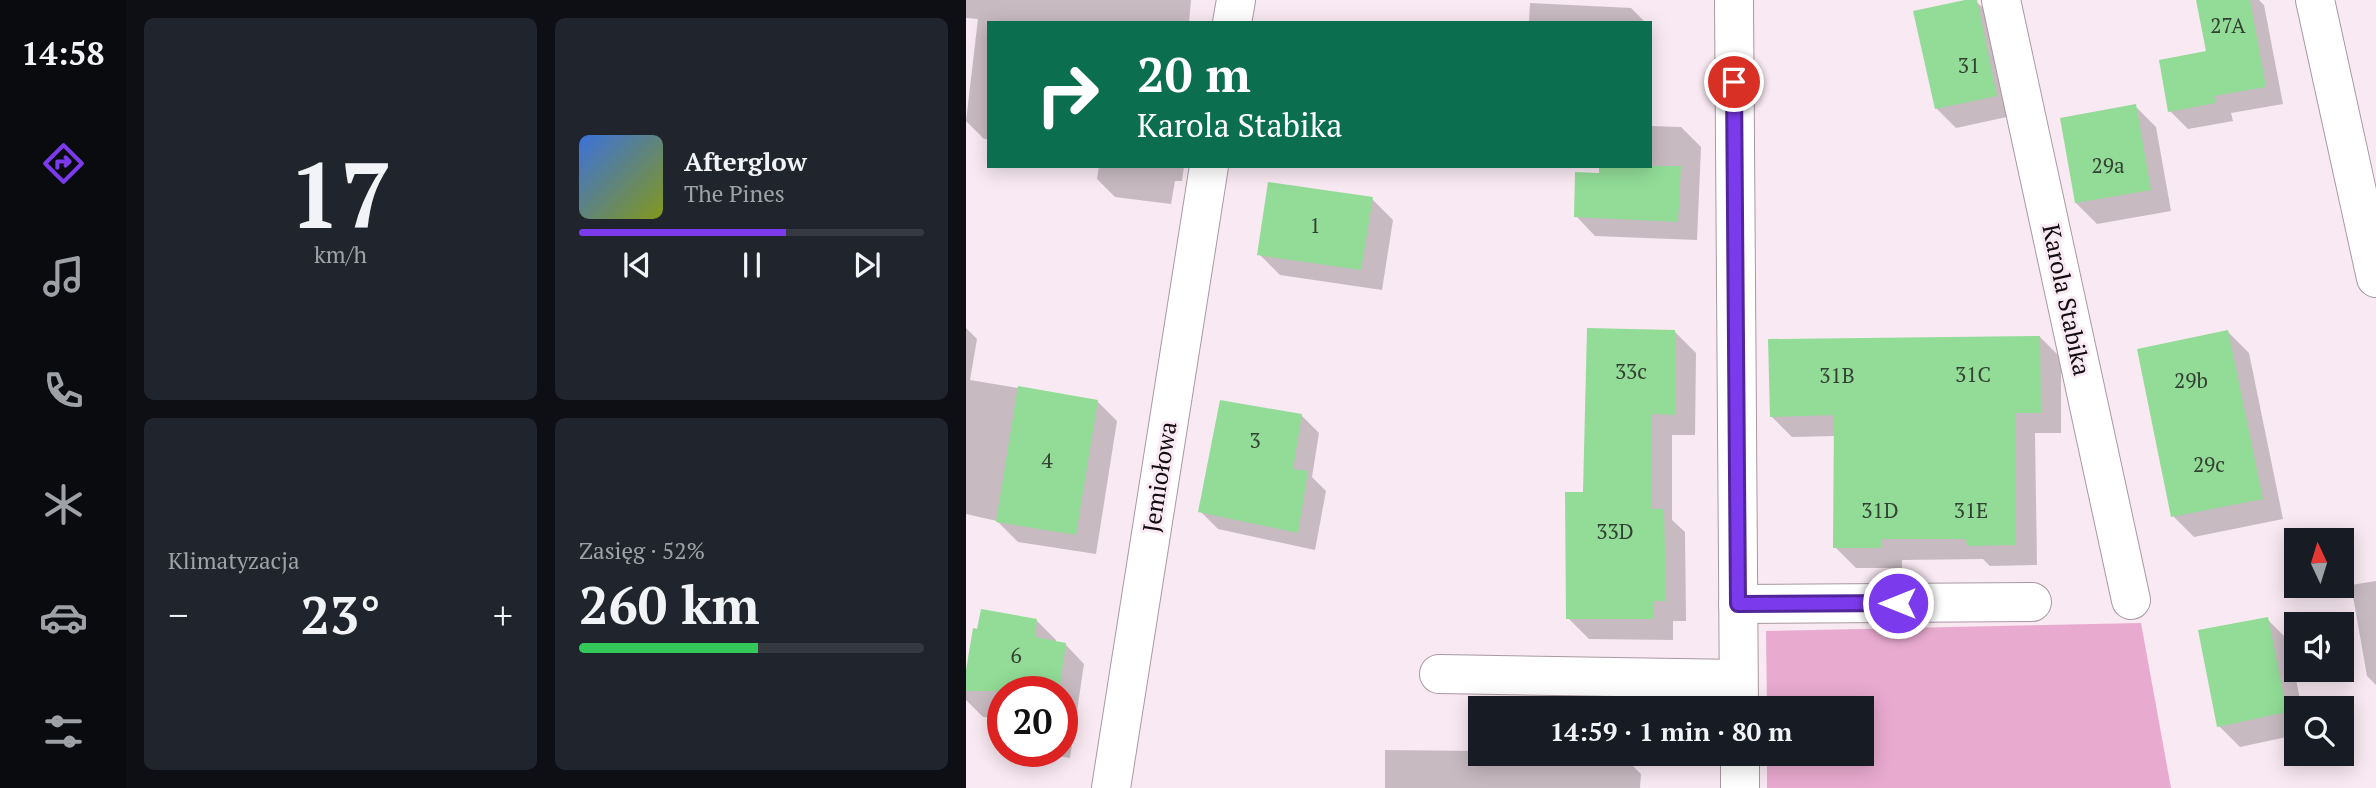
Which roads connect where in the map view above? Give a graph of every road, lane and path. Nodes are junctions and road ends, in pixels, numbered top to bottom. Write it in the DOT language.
graph roads {
  1 [pos="1236,0"];
  2 [pos="1734,0"];
  3 [pos="2001,0"];
  4 [pos="2315,0"];
  5 [pos="1232,21"];
  6 [pos="1209,168"];
  7 [pos="2376,278"];
  8 [pos="2131,600"];
  9 [pos="2032,602"];
  10 [pos="1738,604"];
  11 [pos="1439,674"];
  12 [pos="1739,694"];
  13 [pos="1740,766"];
  14 [pos="1111,788"];
  15 [pos="1740,788"];
  1 -- 5 [label="street"];
  2 -- 10 [label="street"];
  3 -- 8 [label="street, Karola Stabika"];
  4 -- 7 [label="street"];
  6 -- 14 [label="street, Jemiołowa"];
  9 -- 10 [label="street"];
  10 -- 12 [label="street"];
  11 -- 12 [label="street"];
  13 -- 15 [label="street"];
}
